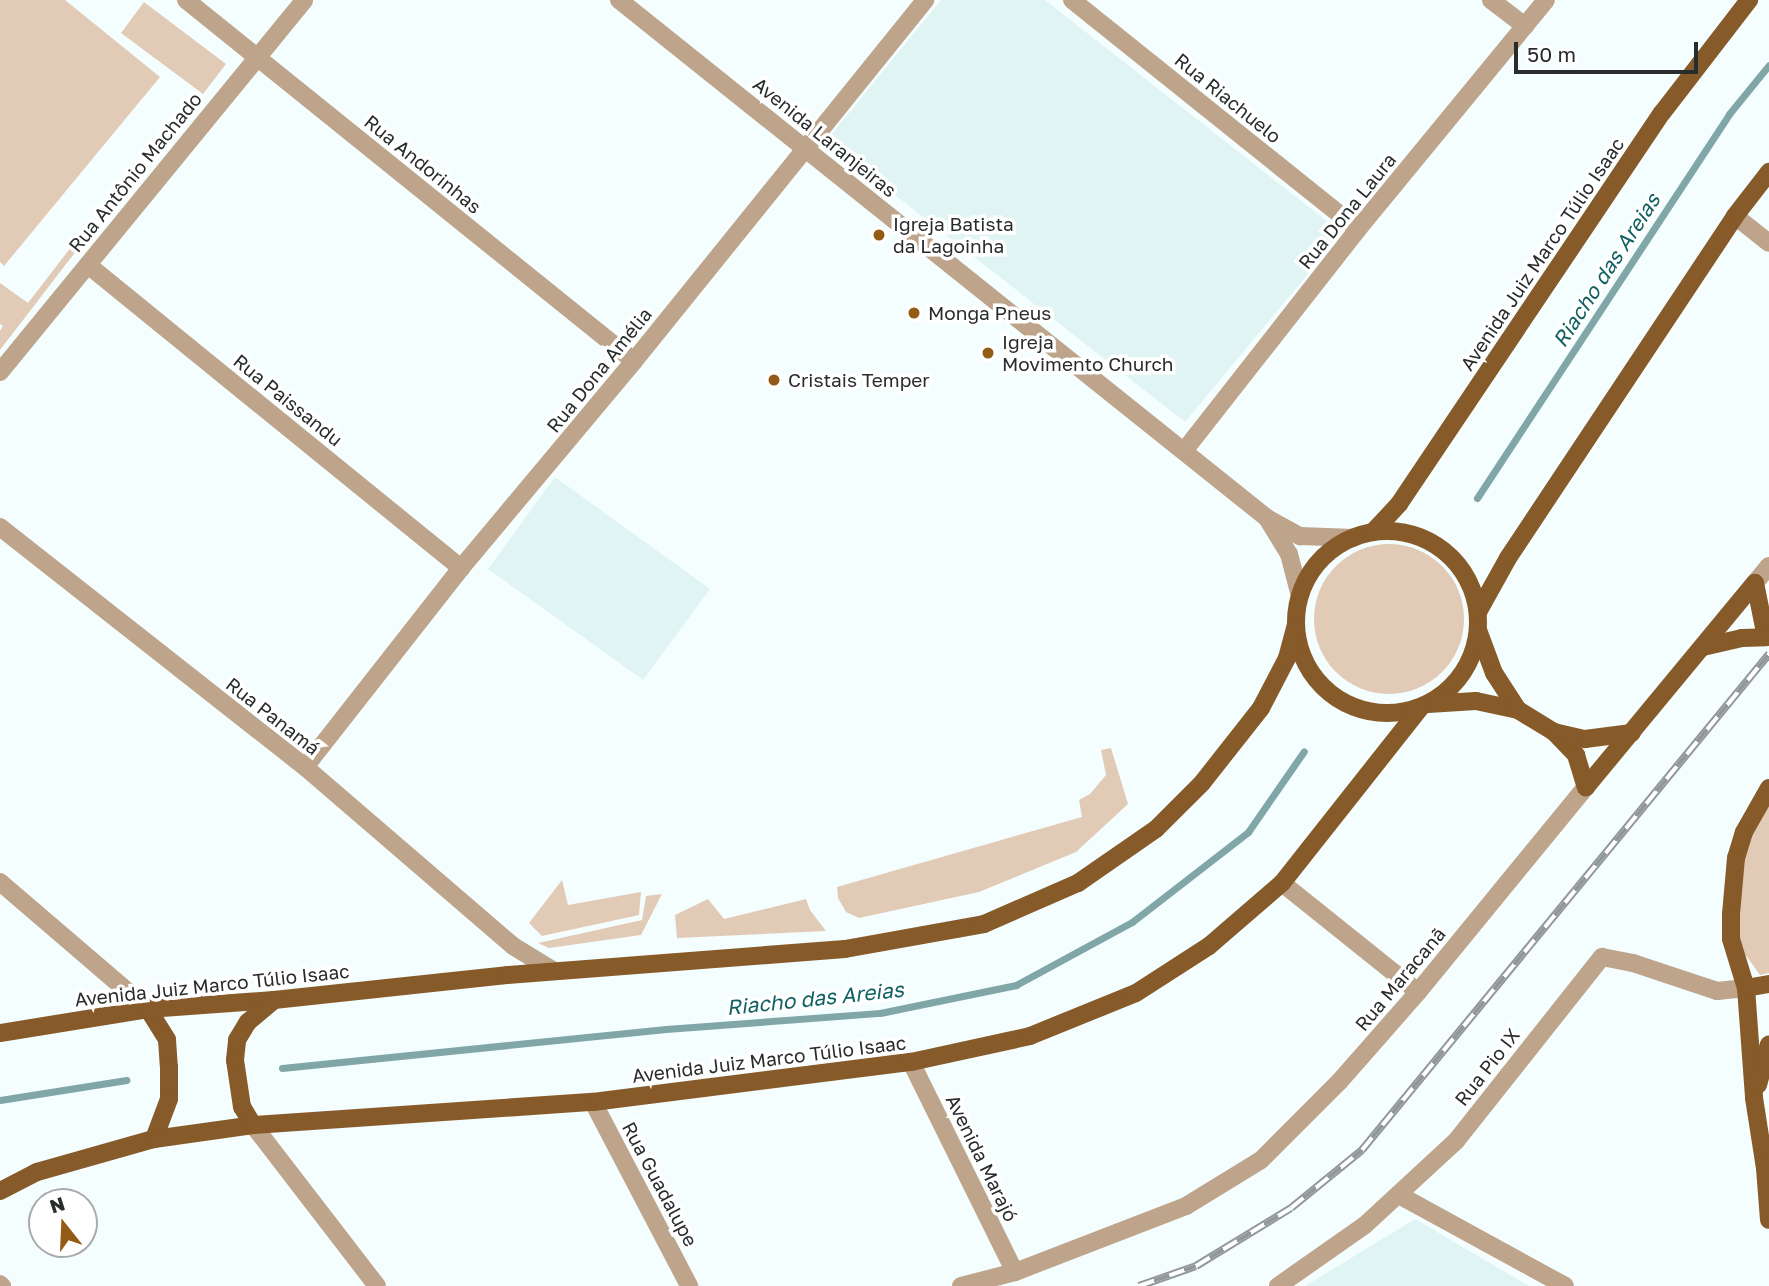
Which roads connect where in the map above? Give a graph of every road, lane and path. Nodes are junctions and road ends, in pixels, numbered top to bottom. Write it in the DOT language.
graph roads {
  1 [pos="186,0"];
  2 [pos="304,0"];
  3 [pos="619,0"];
  4 [pos="925,0"];
  5 [pos="1072,0"];
  6 [pos="1492,0"];
  7 [pos="1546,0"];
  8 [pos="1749,0"];
  9 [pos="1525,26"];
  10 [pos="257,55"];
  11 [pos="806,148"];
  12 [pos="1769,172"];
  13 [pos="1735,216"];
  14 [pos="1358,229"];
  15 [pos="1769,243"];
  16 [pos="88,265"];
  17 [pos="634,361"];
  18 [pos="0,372"];
  19 [pos="1184,451"];
  20 [pos="1267,518"];
  21 [pos="0,527"];
  22 [pos="1373,532"];
  23 [pos="1353,538"];
  24 [pos="1769,566"];
  25 [pos="461,568"];
  26 [pos="1755,583"];
  27 [pos="1300,596"];
  28 [pos="1478,621"];
  29 [pos="1296,625"];
  30 [pos="1767,639"];
  31 [pos="1703,647"];
  32 [pos="1424,705"];
  33 [pos="1518,710"];
  34 [pos="1554,732"];
  35 [pos="1632,733"];
  36 [pos="305,767"];
  37 [pos="1586,787"];
  38 [pos="1769,788"];
  39 [pos="0,882"];
  40 [pos="1282,883"];
  41 [pos="513,946"];
  42 [pos="554,971"];
  43 [pos="508,975"];
  44 [pos="1769,985"];
  45 [pos="1746,988"];
  46 [pos="1418,992"];
  47 [pos="274,1000"];
  48 [pos="148,1009"];
  49 [pos="0,1033"];
  50 [pos="1769,1044"];
  51 [pos="911,1062"];
  52 [pos="1754,1098"];
  53 [pos="593,1102"];
  54 [pos="253,1125"];
  55 [pos="154,1139"];
  56 [pos="1767,1170"];
  57 [pos="0,1191"];
  58 [pos="1399,1195"];
  59 [pos="1769,1220"];
  60 [pos="1015,1272"];
  61 [pos="377,1286"];
  62 [pos="689,1286"];
  63 [pos="961,1286"];
  64 [pos="1278,1286"];
  65 [pos="1565,1286"];
  1 -- 10 [label="street, Rua Andorinhas"];
  2 -- 10 [label="street, Rua Antônio Machado"];
  3 -- 11 [label="street, Avenida Laranjeiras"];
  4 -- 11 [label="street, Rua Dona Amélia"];
  5 -- 14 [label="street, Rua Riachuelo"];
  6 -- 9 [label="street"];
  7 -- 9 [label="street, Rua Dona Laura"];
  8 -- 22 [label="main road, Avenida Juiz Marco Túlio Isaac"];
  9 -- 14 [label="street, Rua Dona Laura"];
  10 -- 16 [label="street, Rua Antônio Machado"];
  10 -- 17 [label="street, Rua Andorinhas"];
  11 -- 17 [label="street, Rua Dona Amélia"];
  11 -- 19 [label="street, Avenida Laranjeiras"];
  12 -- 13 [label="main road"];
  13 -- 15 [label="street"];
  13 -- 28 [label="main road"];
  14 -- 19 [label="street, Rua Dona Laura"];
  16 -- 18 [label="street, Rua Antônio Machado"];
  16 -- 25 [label="street, Rua Paissandu"];
  17 -- 25 [label="street, Rua Dona Amélia"];
  19 -- 20 [label="street, Avenida Laranjeiras"];
  20 -- 23 [label="street, Avenida Laranjeiras"];
  20 -- 27 [label="street, Avenida Laranjeiras"];
  21 -- 36 [label="street, Rua Panamá"];
  22 -- 23 [label="main road"];
  22 -- 28 [label="main road"];
  23 -- 27 [label="main road"];
  24 -- 26 [label="street, Rua Maracanã"];
  25 -- 36 [label="street, Rua Dona Amélia"];
  26 -- 30 [label="main road"];
  26 -- 31 [label="main road, Rua Maracanã"];
  27 -- 29 [label="main road"];
  28 -- 32 [label="main road"];
  28 -- 33 [label="main road"];
  29 -- 32 [label="main road"];
  29 -- 42 [label="main road, Avenida Juiz Marco Túlio Isaac"];
  30 -- 31 [label="main road"];
  31 -- 35 [label="main road, Rua Maracanã"];
  32 -- 33 [label="main road"];
  32 -- 40 [label="main road, Avenida Juiz Marco Túlio Isaac"];
  33 -- 34 [label="main road"];
  34 -- 35 [label="main road"];
  34 -- 37 [label="main road"];
  35 -- 37 [label="main road, Rua Maracanã"];
  36 -- 41 [label="street, Rua Panamá"];
  37 -- 46 [label="street, Rua Maracanã"];
  38 -- 45 [label="main road"];
  39 -- 48 [label="street"];
  40 -- 46 [label="street"];
  40 -- 51 [label="main road, Avenida Juiz Marco Túlio Isaac"];
  41 -- 42 [label="street, Rua Panamá"];
  41 -- 43 [label="street"];
  42 -- 43 [label="main road, Avenida Juiz Marco Túlio Isaac"];
  43 -- 47 [label="main road, Avenida Juiz Marco Túlio Isaac"];
  44 -- 45 [label="main road"];
  45 -- 52 [label="main road"];
  45 -- 58 [label="street, Rua Pio IX"];
  46 -- 60 [label="street, Rua Maracanã"];
  47 -- 48 [label="main road, Avenida Juiz Marco Túlio Isaac"];
  47 -- 54 [label="main road"];
  48 -- 49 [label="main road, Avenida Juiz Marco Túlio Isaac"];
  48 -- 55 [label="main road"];
  50 -- 52 [label="main road"];
  51 -- 53 [label="main road, Avenida Juiz Marco Túlio Isaac"];
  51 -- 60 [label="street, Avenida Marajó"];
  52 -- 56 [label="main road"];
  53 -- 54 [label="main road, Avenida Juiz Marco Túlio Isaac"];
  53 -- 62 [label="street, Rua Guadalupe"];
  54 -- 55 [label="main road, Avenida Juiz Marco Túlio Isaac"];
  54 -- 61 [label="street"];
  55 -- 57 [label="main road, Avenida Juiz Marco Túlio Isaac"];
  56 -- 59 [label="main road"];
  58 -- 64 [label="street, Rua Pio IX"];
  58 -- 65 [label="street"];
  60 -- 63 [label="street, Rua Maracanã"];
}
